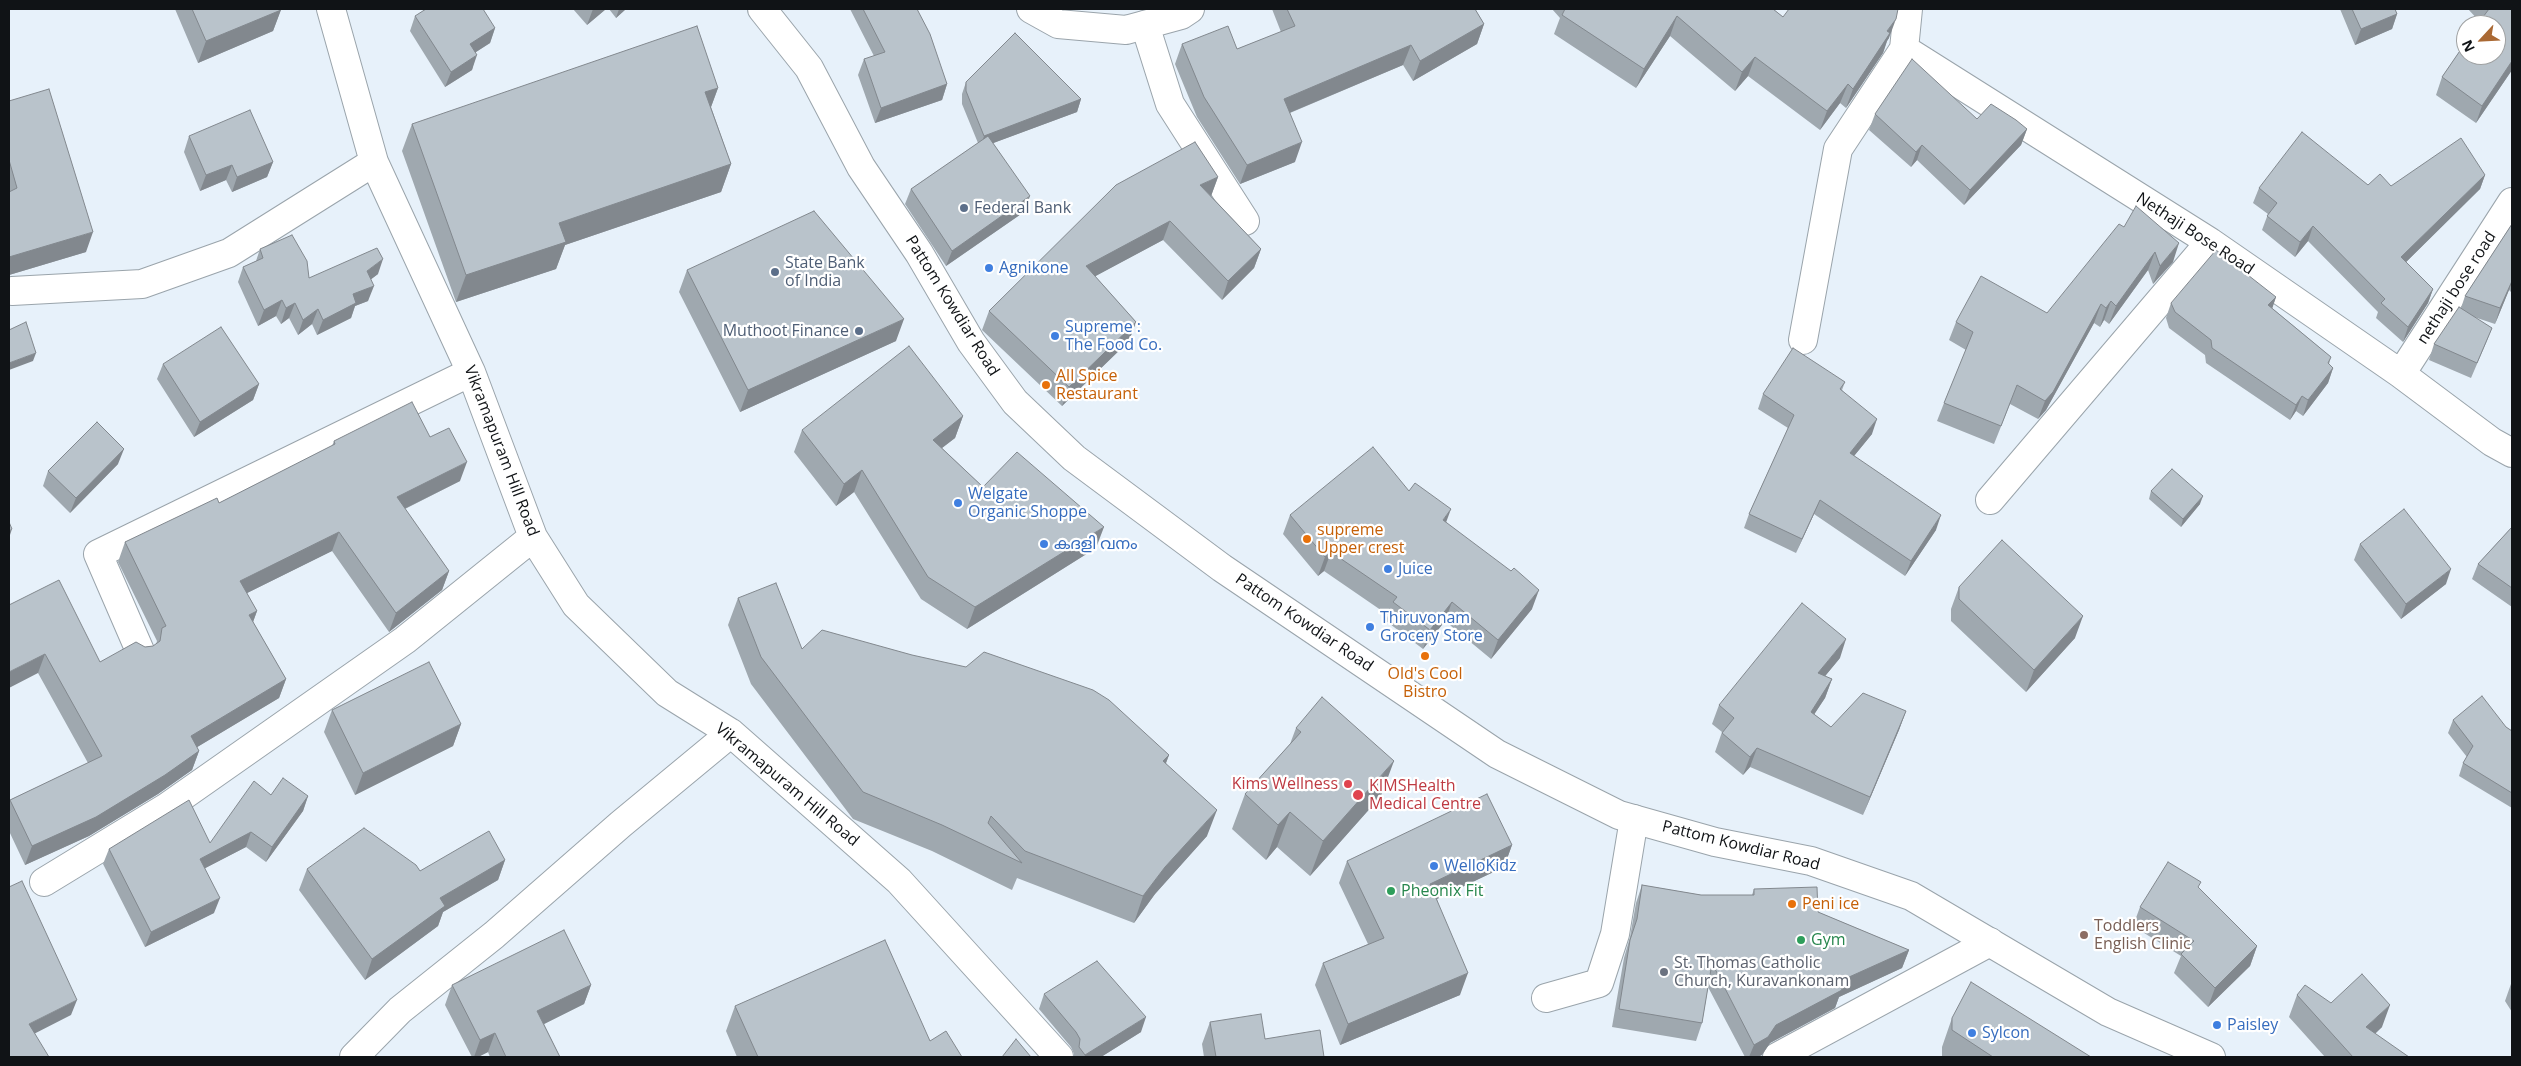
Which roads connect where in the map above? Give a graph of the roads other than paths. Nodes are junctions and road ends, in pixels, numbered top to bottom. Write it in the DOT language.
graph roads {
  1 [pos="331,9"];
  2 [pos="762,9"];
  3 [pos="1031,9"];
  4 [pos="1190,9"];
  5 [pos="1908,9"];
  6 [pos="1145,24"];
  7 [pos="1904,49"];
  8 [pos="374,162"];
  9 [pos="2512,202"];
  10 [pos="1244,221"];
  11 [pos="2210,242"];
  12 [pos="12,291"];
  13 [pos="1803,340"];
  14 [pos="471,372"];
  15 [pos="2401,374"];
  16 [pos="2512,453"];
  17 [pos="1990,500"];
  18 [pos="533,537"];
  19 [pos="140,651"];
  20 [pos="731,733"];
  21 [pos="1634,819"];
  22 [pos="44,882"];
  23 [pos="1990,942"];
  24 [pos="1546,998"];
  25 [pos="354,1057"];
  26 [pos="1059,1057"];
  27 [pos="1778,1057"];
  28 [pos="2210,1057"];
  1 -- 8 [label="street, Vikramapuram Hill Road"];
  2 -- 21 [label="street, Pattom Kowdiar Road"];
  3 -- 6 [label="street"];
  4 -- 6 [label="street"];
  5 -- 7 [label="street"];
  6 -- 10 [label="street"];
  7 -- 11 [label="street, Nethaji Bose Road"];
  7 -- 13 [label="street"];
  8 -- 12 [label="street"];
  8 -- 14 [label="street, Vikramapuram Hill Road"];
  9 -- 15 [label="street, nethaji bose road"];
  11 -- 15 [label="street, Nethaji Bose Road"];
  11 -- 17 [label="street"];
  14 -- 18 [label="street, Vikramapuram Hill Road"];
  14 -- 19 [label="street"];
  15 -- 16 [label="street, Nethaji Bose Road"];
  18 -- 20 [label="street, Vikramapuram Hill Road"];
  18 -- 22 [label="street"];
  20 -- 25 [label="street"];
  20 -- 26 [label="street, Vikramapuram Hill Road"];
  21 -- 23 [label="street, Pattom Kowdiar Road"];
  21 -- 24 [label="street"];
  23 -- 27 [label="street"];
  23 -- 28 [label="street, Pattom Kowdiar Road"];
}
